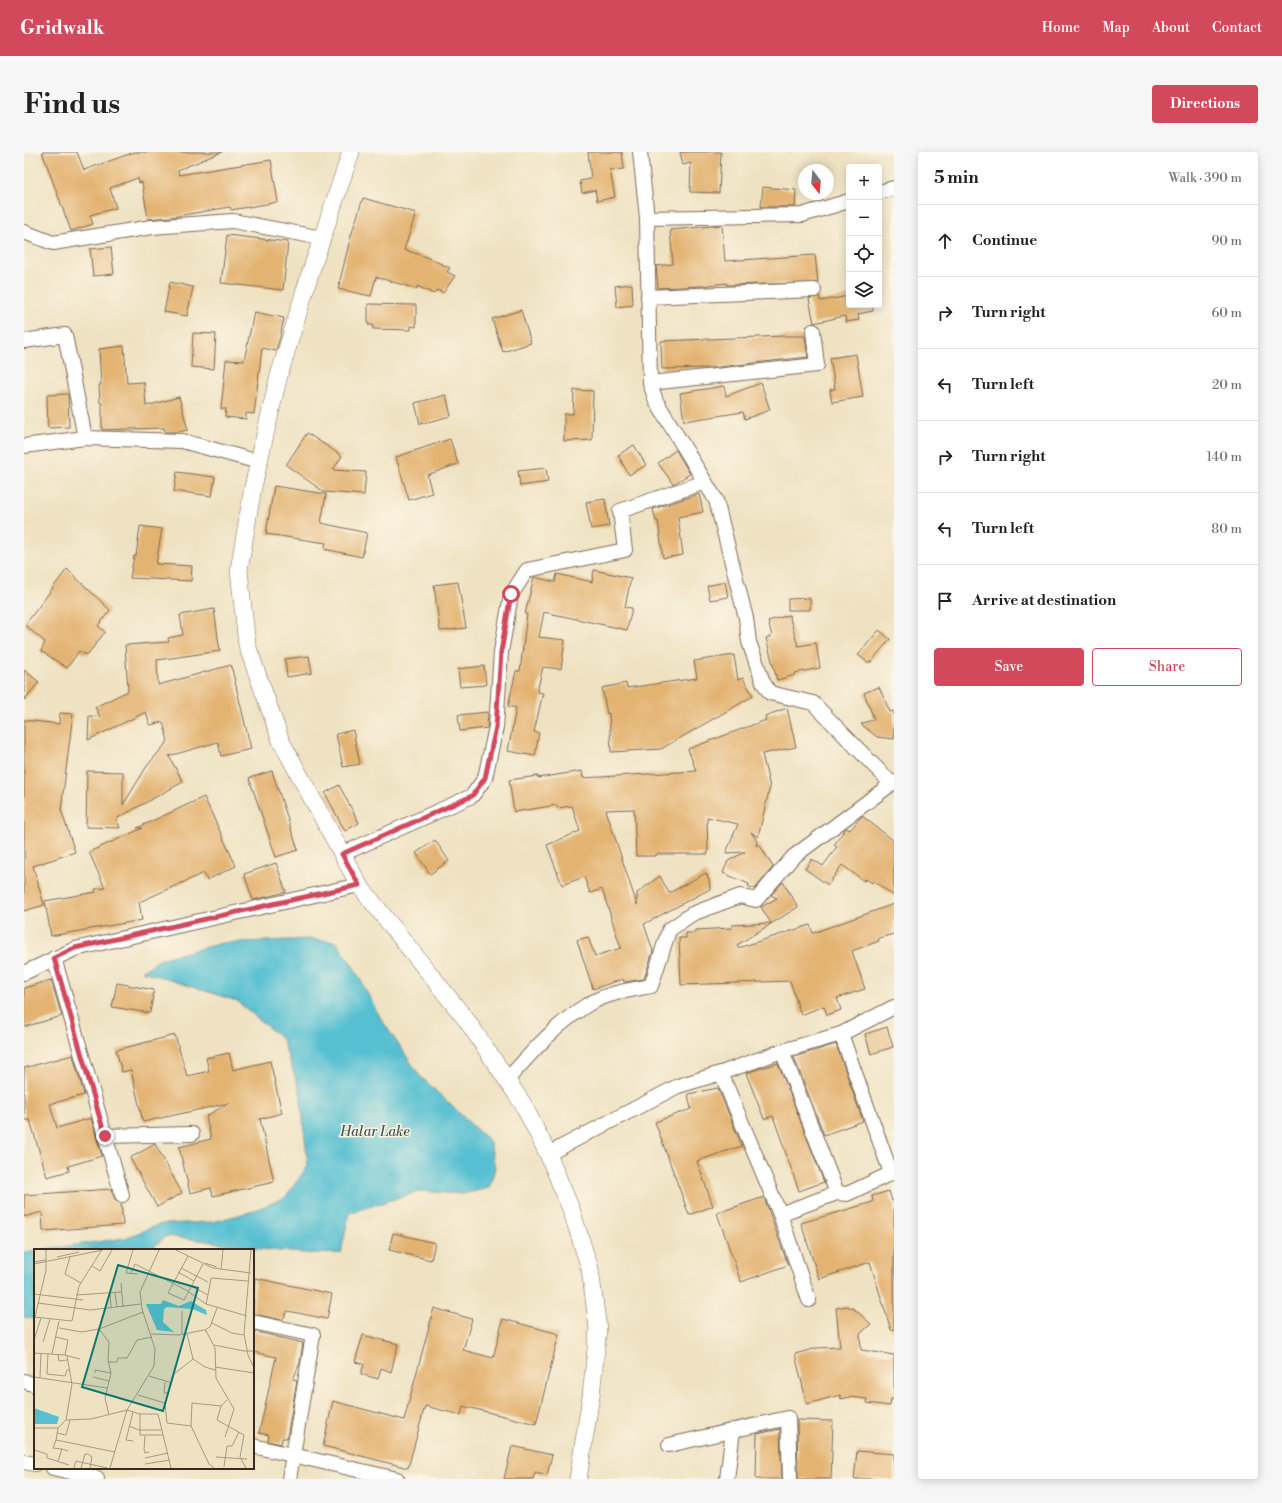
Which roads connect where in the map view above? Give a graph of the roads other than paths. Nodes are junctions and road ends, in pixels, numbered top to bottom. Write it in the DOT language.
graph roads {
  1 [pos="351,152"];
  2 [pos="640,152"];
  3 [pos="894,188"];
  4 [pos="882,191"];
  5 [pos="846,202"];
  6 [pos="646,218"];
  7 [pos="24,232"];
  8 [pos="322,238"];
  9 [pos="814,290"];
  10 [pos="648,296"];
  11 [pos="813,331"];
  12 [pos="24,341"];
  13 [pos="650,383"];
  14 [pos="85,438"];
  15 [pos="24,446"];
  16 [pos="259,462"];
  17 [pos="705,482"];
  18 [pos="892,783"];
  19 [pos="342,854"];
  20 [pos="359,885"];
  21 [pos="54,958"];
  22 [pos="24,973"];
  23 [pos="894,1008"];
  24 [pos="841,1034"];
  25 [pos="782,1051"];
  26 [pos="721,1074"];
  27 [pos="507,1080"];
  28 [pos="192,1134"];
  29 [pos="105,1136"];
  30 [pos="548,1154"];
  31 [pos="892,1173"];
  32 [pos="837,1193"];
  33 [pos="122,1195"];
  34 [pos="780,1214"];
  35 [pos="809,1300"];
  36 [pos="254,1322"];
  37 [pos="24,1382"];
  38 [pos="34,1385"];
  39 [pos="734,1430"];
  40 [pos="669,1445"];
  41 [pos="254,1446"];
  42 [pos="294,1455"];
  43 [pos="24,1462"];
  44 [pos="34,1464"];
  45 [pos="59,1469"];
  46 [pos="98,1475"];
  47 [pos="289,1479"];
  48 [pos="397,1479"];
  49 [pos="578,1479"];
  50 [pos="727,1479"];
  51 [pos="790,1479"];
  1 -- 8 [label="street"];
  2 -- 6 [label="street"];
  3 -- 4 [label="street"];
  5 -- 6 [label="street"];
  6 -- 10 [label="street"];
  7 -- 8 [label="street"];
  8 -- 16 [label="street"];
  9 -- 10 [label="street"];
  10 -- 13 [label="street"];
  11 -- 13 [label="street"];
  12 -- 14 [label="street"];
  13 -- 17 [label="street"];
  14 -- 15 [label="street"];
  14 -- 16 [label="street"];
  16 -- 19 [label="street"];
  17 -- 18 [label="street"];
  17 -- 19 [label="street"];
  18 -- 27 [label="street"];
  19 -- 20 [label="street"];
  20 -- 21 [label="street"];
  20 -- 27 [label="street"];
  21 -- 22 [label="street"];
  21 -- 29 [label="street"];
  23 -- 24 [label="street"];
  24 -- 25 [label="street"];
  24 -- 31 [label="street"];
  25 -- 26 [label="street"];
  25 -- 32 [label="street"];
  26 -- 30 [label="street"];
  26 -- 34 [label="street"];
  27 -- 30 [label="street"];
  28 -- 29 [label="street"];
  29 -- 33 [label="street"];
  30 -- 49 [label="street"];
  31 -- 32 [label="street"];
  32 -- 34 [label="street"];
  34 -- 35 [label="street"];
  36 -- 42 [label="street"];
  37 -- 38 [label="street"];
  39 -- 40 [label="street"];
  39 -- 50 [label="street"];
  39 -- 51 [label="street"];
  41 -- 42 [label="street"];
  42 -- 47 [label="street"];
  42 -- 48 [label="street"];
  43 -- 44 [label="street"];
  45 -- 46 [label="street"];
}
